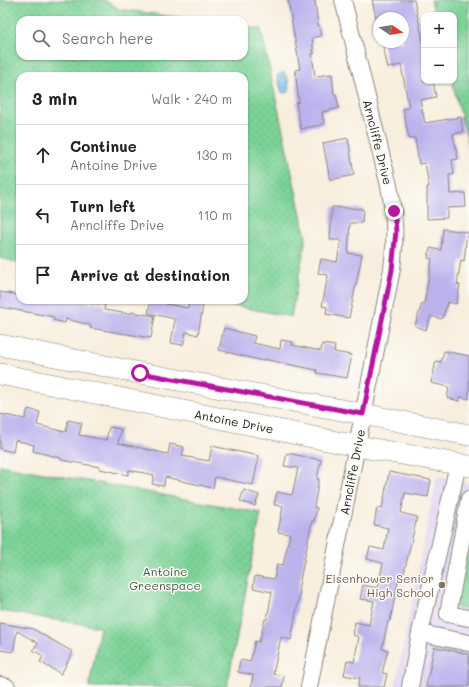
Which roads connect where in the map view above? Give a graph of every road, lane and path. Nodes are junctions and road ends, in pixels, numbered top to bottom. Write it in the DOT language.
graph roads {
  1 [pos="343,0"];
  2 [pos="0,345"];
  3 [pos="140,373"];
  4 [pos="0,374"];
  5 [pos="134,401"];
  6 [pos="363,414"];
  7 [pos="467,435"];
  8 [pos="357,446"];
  9 [pos="464,465"];
  10 [pos="469,499"];
  11 [pos="469,618"];
  12 [pos="420,633"];
  13 [pos="469,642"];
  14 [pos="0,685"];
  15 [pos="7,687"];
  16 [pos="310,687"];
  17 [pos="410,687"];
  1 -- 6 [label="street, Arncliffe Drive"];
  2 -- 3 [label="main road"];
  3 -- 5 [label="main road"];
  3 -- 6 [label="main road"];
  4 -- 5 [label="main road, Antoine Drive"];
  5 -- 8 [label="main road, Antoine Drive"];
  6 -- 7 [label="main road"];
  6 -- 8 [label="street, Arncliffe Drive"];
  7 -- 9 [label="main road"];
  8 -- 9 [label="main road, Antoine Drive"];
  8 -- 16 [label="street, Arncliffe Drive"];
  9 -- 12 [label="street"];
  10 -- 11 [label="street"];
  12 -- 13 [label="street"];
  12 -- 17 [label="street"];
  14 -- 15 [label="street"];
}
